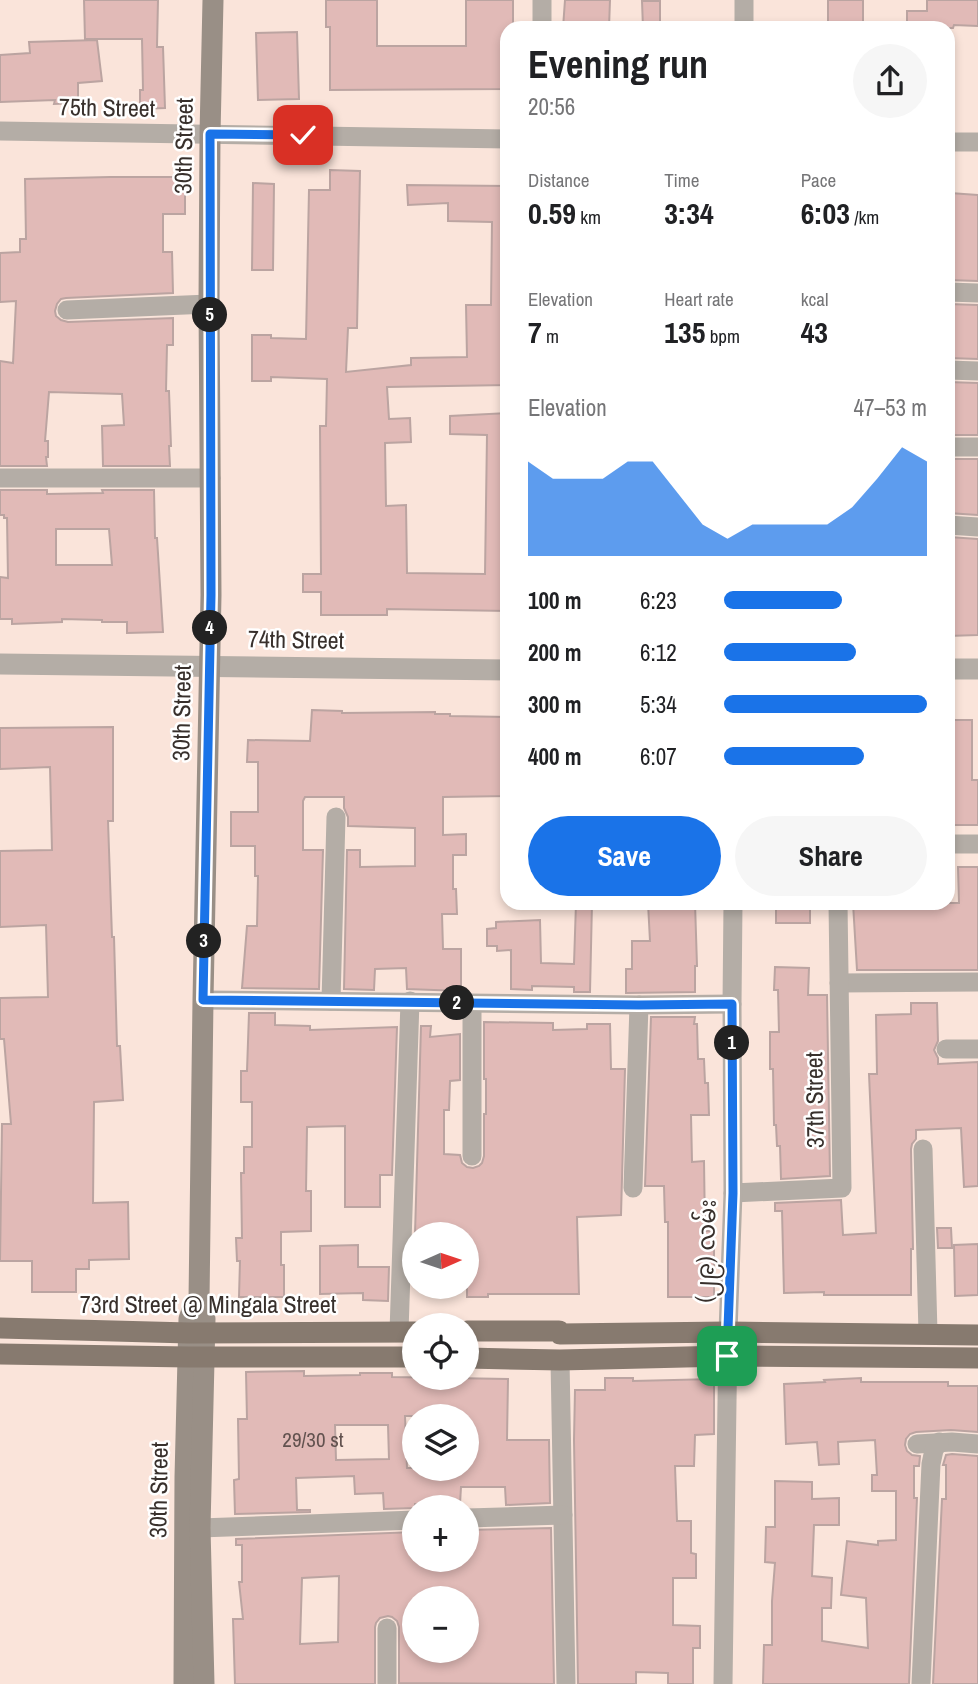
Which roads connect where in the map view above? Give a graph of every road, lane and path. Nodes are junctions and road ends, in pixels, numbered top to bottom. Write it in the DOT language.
graph roads {
  1 [pos="213,0"];
  2 [pos="542,0"];
  3 [pos="744,0"];
  4 [pos="542,21"];
  5 [pos="744,21"];
  6 [pos="0,131"];
  7 [pos="210,134"];
  8 [pos="500,139"];
  9 [pos="955,142"];
  10 [pos="978,142"];
  11 [pos="955,292"];
  12 [pos="978,293"];
  13 [pos="209,304"];
  14 [pos="67,310"];
  15 [pos="955,370"];
  16 [pos="978,371"];
  17 [pos="955,447"];
  18 [pos="978,447"];
  19 [pos="0,478"];
  20 [pos="211,478"];
  21 [pos="955,526"];
  22 [pos="978,527"];
  23 [pos="0,664"];
  24 [pos="209,665"];
  25 [pos="978,668"];
  26 [pos="955,669"];
  27 [pos="500,670"];
  28 [pos="336,817"];
  29 [pos="955,844"];
  30 [pos="978,844"];
  31 [pos="733,910"];
  32 [pos="838,910"];
  33 [pos="978,982"];
  34 [pos="839,984"];
  35 [pos="203,1000"];
  36 [pos="331,1001"];
  37 [pos="410,1002"];
  38 [pos="472,1004"];
  39 [pos="732,1004"];
  40 [pos="639,1005"];
  41 [pos="946,1049"];
  42 [pos="978,1049"];
  43 [pos="923,1149"];
  44 [pos="472,1156"];
  45 [pos="632,1188"];
  46 [pos="733,1193"];
  47 [pos="407,1313"];
  48 [pos="0,1328"];
  49 [pos="479,1331"];
  50 [pos="402,1332"];
  51 [pos="728,1332"];
  52 [pos="197,1333"];
  53 [pos="928,1334"];
  54 [pos="978,1335"];
  55 [pos="0,1354"];
  56 [pos="727,1356"];
  57 [pos="197,1357"];
  58 [pos="402,1357"];
  59 [pos="479,1357"];
  60 [pos="978,1358"];
  61 [pos="560,1360"];
  62 [pos="939,1442"];
  63 [pos="917,1444"];
  64 [pos="978,1444"];
  65 [pos="564,1514"];
  66 [pos="479,1518"];
  67 [pos="402,1520"];
  68 [pos="200,1528"];
  69 [pos="387,1628"];
  70 [pos="184,1684"];
  71 [pos="204,1684"];
  72 [pos="387,1684"];
  73 [pos="566,1684"];
  74 [pos="723,1684"];
  75 [pos="921,1684"];
  1 -- 7 [label="main road, 30th Street"];
  2 -- 4 [label="street"];
  3 -- 5 [label="street"];
  6 -- 7 [label="street, 75th Street"];
  7 -- 8 [label="street, 75th Street"];
  7 -- 13 [label="main road, 30th Street"];
  9 -- 10 [label="street"];
  11 -- 12 [label="street"];
  13 -- 14 [label="street"];
  13 -- 20 [label="main road, 30th Street"];
  15 -- 16 [label="street"];
  17 -- 18 [label="street"];
  19 -- 20 [label="street"];
  20 -- 24 [label="main road, 30th Street"];
  21 -- 22 [label="street"];
  23 -- 24 [label="street, 74th Street"];
  24 -- 27 [label="street, 74th Street"];
  24 -- 35 [label="main road, 30th Street"];
  25 -- 26 [label="street"];
  28 -- 36 [label="street"];
  29 -- 30 [label="street"];
  31 -- 39 [label="street, (၂၉) လမ်း"];
  32 -- 34 [label="street, 37th Street"];
  33 -- 34 [label="street"];
  34 -- 46 [label="street, 37th Street"];
  35 -- 36 [label="street"];
  35 -- 52 [label="main road, 30th Street"];
  36 -- 37 [label="street"];
  37 -- 38 [label="street"];
  37 -- 47 [label="street"];
  38 -- 40 [label="street"];
  38 -- 44 [label="street"];
  39 -- 40 [label="street"];
  39 -- 46 [label="street, (၂၉) လမ်း"];
  40 -- 45 [label="street"];
  41 -- 42 [label="street"];
  43 -- 53 [label="street"];
  46 -- 51 [label="street, (၂၉) လမ်း"];
  48 -- 52 [label="main road, 73rd Street @ Mingala Street"];
  49 -- 51 [label="main road"];
  50 -- 52 [label="main road, 73rd Street @ Mingala Street"];
  51 -- 53 [label="main road"];
  51 -- 56 [label="street, (၂၉) လမ်း"];
  52 -- 57 [label="main road, 30th Street"];
  53 -- 54 [label="main road"];
  55 -- 57 [label="main road, 73rd Street @ Mingala Street"];
  56 -- 60 [label="main road"];
  56 -- 61 [label="main road"];
  56 -- 74 [label="street, (၂၉) လမ်း"];
  57 -- 58 [label="main road, 73rd Street @ Mingala Street"];
  57 -- 68 [label="main road, 30th Street"];
  57 -- 70 [label="main road, 30th Street"];
  59 -- 61 [label="main road"];
  61 -- 65 [label="street"];
  62 -- 63 [label="street"];
  62 -- 64 [label="street"];
  62 -- 75 [label="street"];
  65 -- 66 [label="street"];
  65 -- 73 [label="street"];
  67 -- 68 [label="street"];
  68 -- 71 [label="main road, 30th Street"];
  69 -- 72 [label="street"];
}
